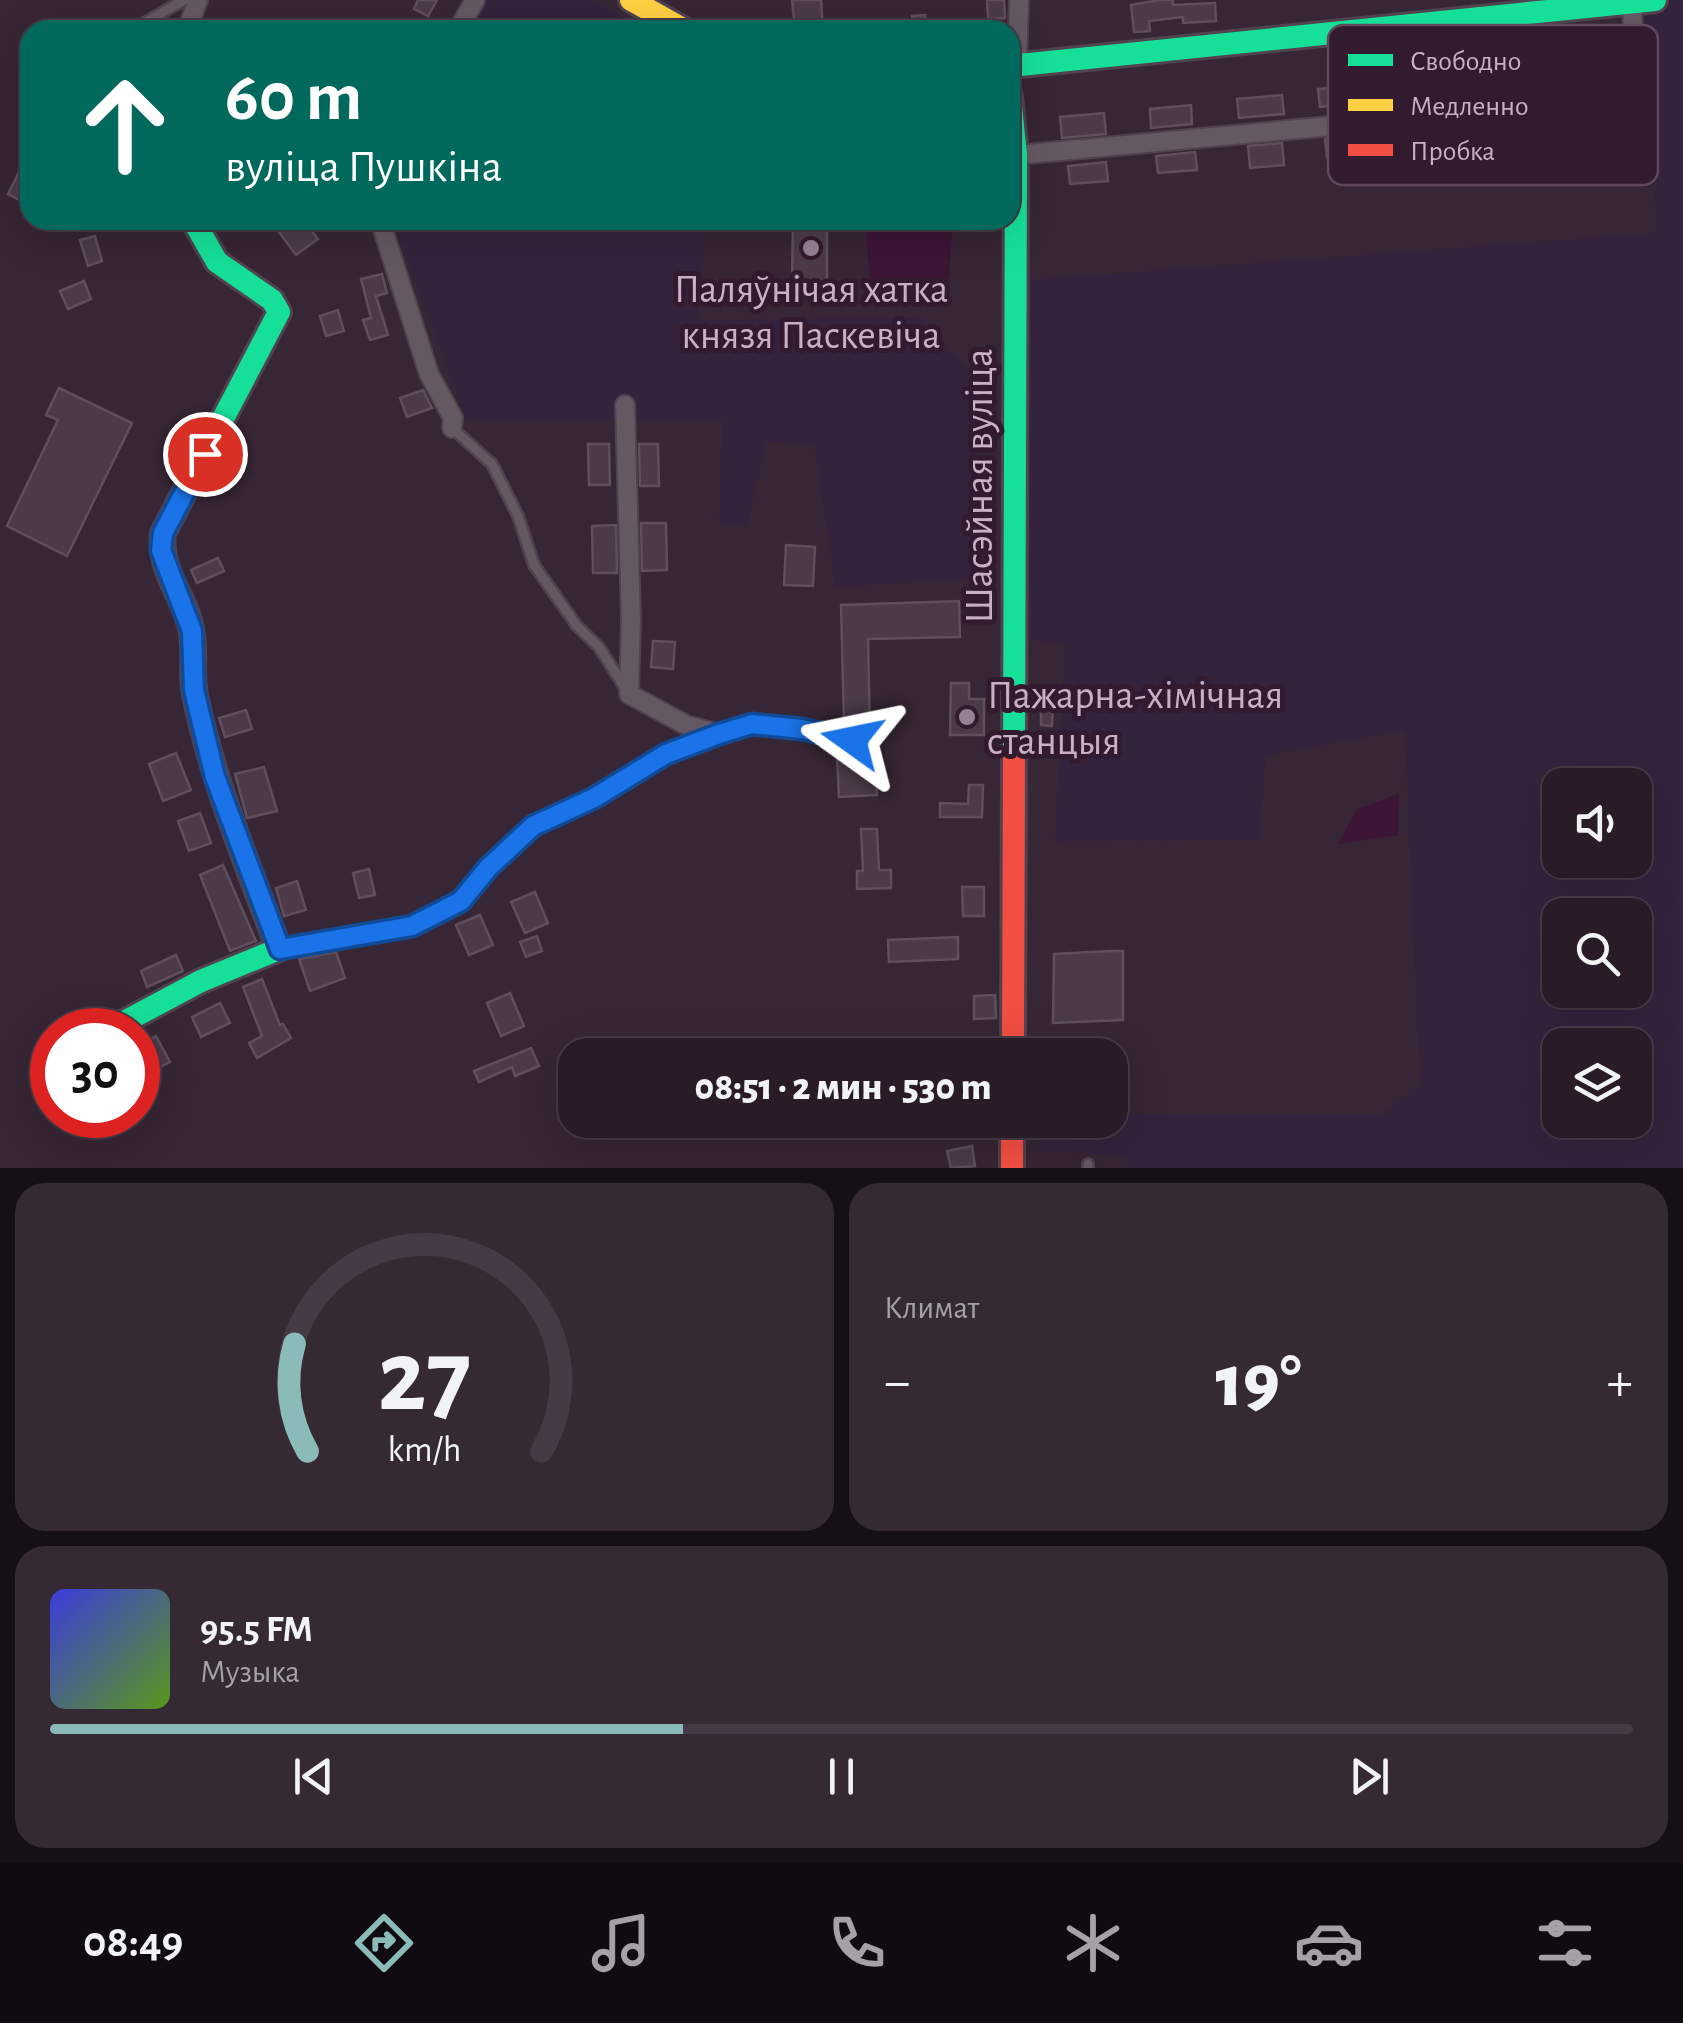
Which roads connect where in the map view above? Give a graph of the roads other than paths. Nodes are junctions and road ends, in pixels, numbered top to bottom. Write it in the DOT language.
graph roads {
  1 [pos="184,0"];
  2 [pos="631,0"];
  3 [pos="1644,1"];
  4 [pos="1510,8"];
  5 [pos="149,20"];
  6 [pos="667,20"];
  7 [pos="1365,25"];
  8 [pos="1328,29"];
  9 [pos="1020,65"];
  10 [pos="1328,127"];
  11 [pos="1020,156"];
  12 [pos="199,230"];
  13 [pos="383,230"];
  14 [pos="1016,230"];
  15 [pos="626,405"];
  16 [pos="452,428"];
  17 [pos="629,694"];
  18 [pos="719,734"];
  19 [pos="852,740"];
  20 [pos="280,949"];
  21 [pos="150,1008"];
  22 [pos="1013,1038"];
  23 [pos="1012,1138"];
  24 [pos="1012,1168"];
  1 -- 5 [label="lane"];
  2 -- 6 [label="street"];
  3 -- 4 [label="street"];
  4 -- 7 [label="street"];
  8 -- 9 [label="street"];
  10 -- 11 [label="street"];
  12 -- 20 [label="street"];
  13 -- 16 [label="street"];
  14 -- 22 [label="street, Шасэйная вуліца"];
  15 -- 17 [label="street"];
  16 -- 17 [label="lane"];
  17 -- 18 [label="street"];
  18 -- 19 [label="street"];
  18 -- 20 [label="street"];
  20 -- 21 [label="street"];
  23 -- 24 [label="street"];
}
